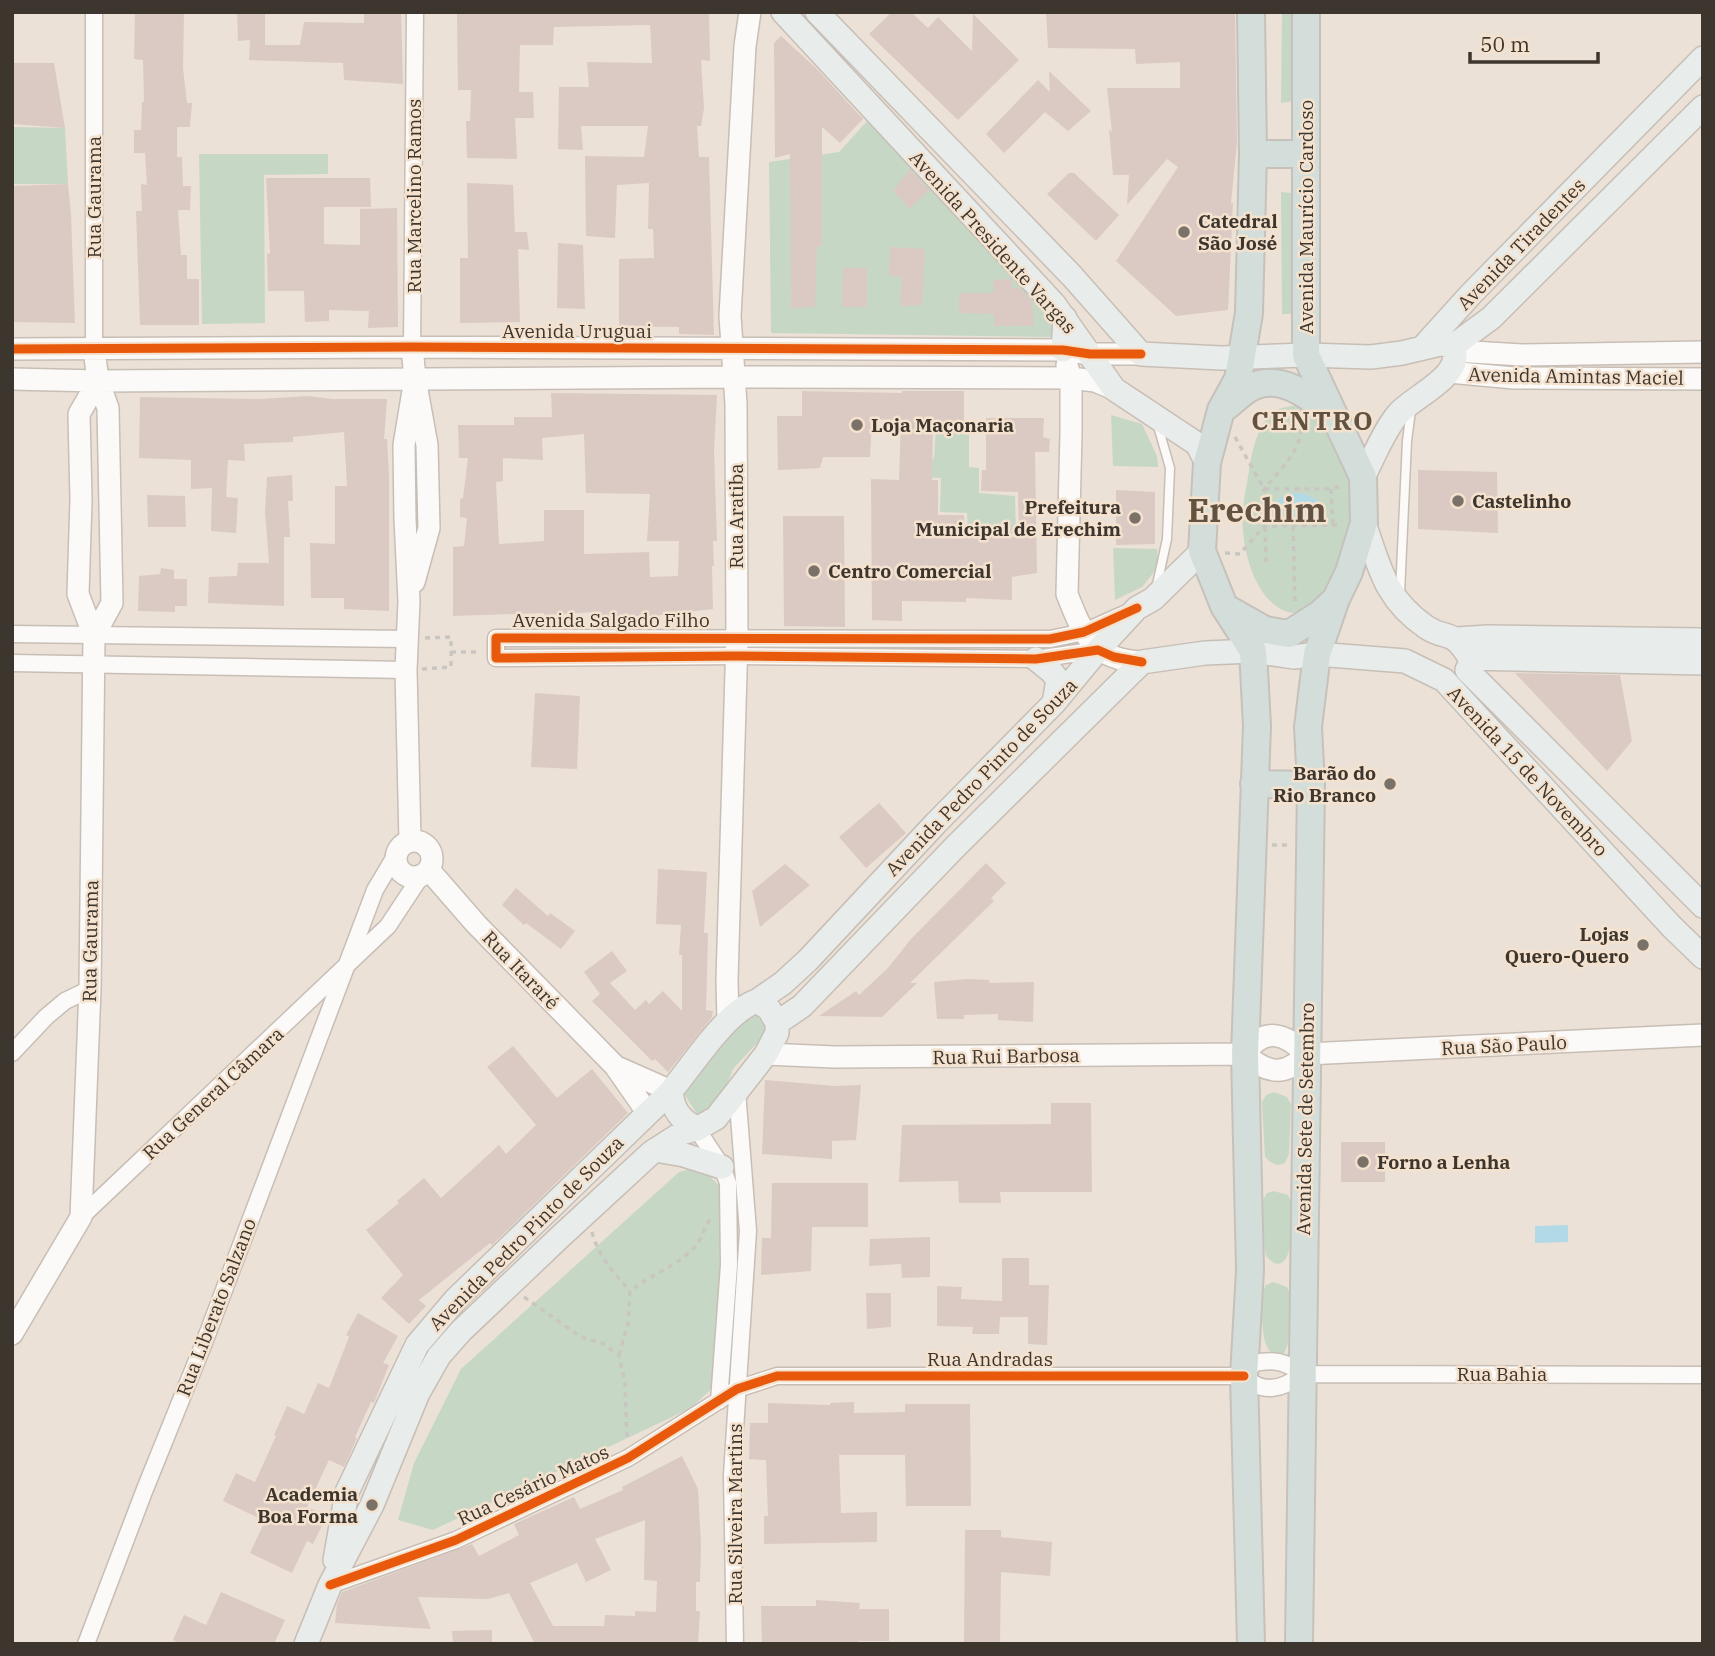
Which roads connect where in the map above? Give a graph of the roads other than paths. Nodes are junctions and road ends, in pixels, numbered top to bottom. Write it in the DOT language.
graph roads {
  1 [pos="94,12"];
  2 [pos="415,12"];
  3 [pos="750,12"];
  4 [pos="783,12"];
  5 [pos="817,12"];
  6 [pos="1251,12"];
  7 [pos="1306,12"];
  8 [pos="1703,58"];
  9 [pos="1703,107"];
  10 [pos="1253,154"];
  11 [pos="1306,154"];
  12 [pos="1065,318"];
  13 [pos="1424,346"];
  14 [pos="412,347"];
  15 [pos="12,349"];
  16 [pos="94,349"];
  17 [pos="732,349"];
  18 [pos="1063,350"];
  19 [pos="1703,352"];
  20 [pos="1090,354"];
  21 [pos="1142,354"];
  22 [pos="1306,355"];
  23 [pos="1452,357"];
  24 [pos="1243,358"];
  25 [pos="734,377"];
  26 [pos="1071,378"];
  27 [pos="12,379"];
  28 [pos="415,379"];
  29 [pos="1703,379"];
  30 [pos="98,381"];
  31 [pos="1114,389"];
  32 [pos="1413,400"];
  33 [pos="1221,410"];
  34 [pos="1156,416"];
  35 [pos="1334,416"];
  36 [pos="404,445"];
  37 [pos="427,445"];
  38 [pos="1207,463"];
  39 [pos="1363,477"];
  40 [pos="81,500"];
  41 [pos="108,502"];
  42 [pos="1364,523"];
  43 [pos="1202,551"];
  44 [pos="1336,599"];
  45 [pos="409,601"];
  46 [pos="1145,603"];
  47 [pos="1224,606"];
  48 [pos="1400,606"];
  49 [pos="12,634"];
  50 [pos="94,636"];
  51 [pos="407,639"];
  52 [pos="1703,640"];
  53 [pos="1091,641"];
  54 [pos="736,647"];
  55 [pos="1253,652"];
  56 [pos="1317,654"];
  57 [pos="1465,655"];
  58 [pos="1036,659"];
  59 [pos="1142,662"];
  60 [pos="12,663"];
  61 [pos="1703,663"];
  62 [pos="93,665"];
  63 [pos="406,670"];
  64 [pos="1444,680"];
  65 [pos="1054,703"];
  66 [pos="1254,784"];
  67 [pos="1311,785"];
  68 [pos="936,823"];
  69 [pos="404,847"];
  70 [pos="955,847"];
  71 [pos="425,873"];
  72 [pos="1701,904"];
  73 [pos="1672,927"];
  74 [pos="1703,957"];
  75 [pos="344,970"];
  76 [pos="90,989"];
  77 [pos="757,1001"];
  78 [pos="728,1021"];
  79 [pos="777,1023"];
  80 [pos="1703,1035"];
  81 [pos="12,1053"];
  82 [pos="766,1054"];
  83 [pos="1245,1054"];
  84 [pos="1306,1054"];
  85 [pos="615,1066"];
  86 [pos="671,1091"];
  87 [pos="737,1091"];
  88 [pos="647,1112"];
  89 [pos="697,1129"];
  90 [pos="655,1150"];
  91 [pos="722,1167"];
  92 [pos="543,1212"];
  93 [pos="82,1217"];
  94 [pos="561,1236"];
  95 [pos="12,1334"];
  96 [pos="1302,1374"];
  97 [pos="1703,1375"];
  98 [pos="1244,1376"];
  99 [pos="737,1389"];
  100 [pos="719,1401"];
  101 [pos="331,1585"];
  102 [pos="86,1644"];
  103 [pos="306,1644"];
  104 [pos="735,1644"];
  105 [pos="1251,1644"];
  106 [pos="1299,1644"];
  1 -- 16 [label="street, Rua Gaurama"];
  2 -- 14 [label="street, Rua Marcelino Ramos"];
  3 -- 17 [label="street, Rua Aratiba"];
  4 -- 12 [label="main road, Avenida Presidente Vargas"];
  5 -- 21 [label="main road, Avenida Presidente Vargas"];
  6 -- 10 [label="main road"];
  7 -- 11 [label="main road, Avenida Maurício Cardoso"];
  8 -- 13 [label="main road, Avenida Tiradentes"];
  9 -- 23 [label="main road, Avenida Tiradentes"];
  10 -- 11 [label="main road"];
  10 -- 24 [label="main road"];
  11 -- 22 [label="main road, Avenida Maurício Cardoso"];
  12 -- 18 [label="main road"];
  12 -- 20 [label="main road, Avenida Presidente Vargas"];
  13 -- 22 [label="main road"];
  13 -- 23 [label="main road, Avenida Amintas Maciel"];
  14 -- 16 [label="street, Avenida Uruguai"];
  14 -- 17 [label="street, Avenida Uruguai"];
  14 -- 28 [label="street, Rua Marcelino Ramos"];
  15 -- 16 [label="street, Avenida Uruguai"];
  16 -- 30 [label="street, Rua Gaurama"];
  17 -- 18 [label="street, Avenida Uruguai"];
  17 -- 25 [label="street, Rua Aratiba"];
  18 -- 20 [label="street, Avenida Uruguai"];
  18 -- 26 [label="street"];
  19 -- 23 [label="street, Avenida Amintas Maciel"];
  20 -- 21 [label="street, Avenida Uruguai"];
  20 -- 31 [label="main road, Avenida Presidente Vargas"];
  21 -- 24 [label="main road, Avenida Uruguai"];
  22 -- 24 [label="main road, Avenida Uruguai"];
  22 -- 35 [label="main road, Avenida Maurício Cardoso"];
  23 -- 29 [label="street, Avenida Amintas Maciel"];
  23 -- 32 [label="main road, Avenida Tiradentes"];
  24 -- 33 [label="main road"];
  25 -- 26 [label="street"];
  25 -- 28 [label="street"];
  25 -- 54 [label="street, Rua Aratiba"];
  26 -- 31 [label="street"];
  26 -- 53 [label="street"];
  27 -- 30 [label="street"];
  28 -- 30 [label="street"];
  28 -- 36 [label="street, Rua Marcelino Ramos"];
  28 -- 37 [label="street, Rua Marcelino Ramos"];
  30 -- 40 [label="street"];
  30 -- 41 [label="street, Rua Gaurama"];
  31 -- 34 [label="main road, Avenida Presidente Vargas"];
  32 -- 39 [label="main road, Avenida Tiradentes"];
  32 -- 48 [label="lane"];
  33 -- 35 [label="main road"];
  33 -- 38 [label="main road"];
  34 -- 38 [label="main road, Avenida Presidente Vargas"];
  34 -- 46 [label="lane"];
  35 -- 39 [label="main road, Avenida Maurício Cardoso"];
  36 -- 37 [label="street"];
  36 -- 45 [label="street, Rua Marcelino Ramos"];
  37 -- 45 [label="street, Rua Marcelino Ramos"];
  38 -- 43 [label="main road"];
  39 -- 42 [label="main road, Avenida Sete de Setembro"];
  40 -- 41 [label="street"];
  40 -- 50 [label="street"];
  41 -- 50 [label="street, Rua Gaurama"];
  42 -- 44 [label="main road, Avenida Sete de Setembro"];
  42 -- 48 [label="main road, Avenida 15 de Novembro"];
  43 -- 46 [label="main road, Avenida Pedro Pinto de Souza"];
  43 -- 47 [label="main road"];
  44 -- 47 [label="main road"];
  44 -- 56 [label="main road, Avenida Sete de Setembro"];
  45 -- 51 [label="street, Rua Marcelino Ramos"];
  46 -- 53 [label="main road, Avenida Pedro Pinto de Souza"];
  47 -- 55 [label="main road"];
  48 -- 57 [label="main road, Avenida 15 de Novembro"];
  49 -- 50 [label="street"];
  50 -- 51 [label="street"];
  50 -- 62 [label="street, Rua Gaurama"];
  51 -- 63 [label="street, Rua Marcelino Ramos"];
  52 -- 57 [label="main road"];
  53 -- 54 [label="street, Avenida Salgado Filho"];
  53 -- 58 [label="street, Avenida Salgado Filho"];
  53 -- 59 [label="street, Avenida Salgado Filho"];
  53 -- 65 [label="main road, Avenida Pedro Pinto de Souza"];
  54 -- 54 [label="street, Avenida Salgado Filho"];
  54 -- 58 [label="street, Avenida Salgado Filho"];
  54 -- 78 [label="street, Rua Aratiba"];
  55 -- 56 [label="main road, Avenida 15 de Novembro"];
  55 -- 59 [label="main road"];
  55 -- 66 [label="main road"];
  56 -- 64 [label="main road, Avenida 15 de Novembro"];
  56 -- 67 [label="main road, Avenida Sete de Setembro"];
  57 -- 61 [label="main road"];
  57 -- 64 [label="main road"];
  57 -- 72 [label="main road, Avenida 15 de Novembro"];
  58 -- 65 [label="main road"];
  59 -- 70 [label="main road, Avenida Pedro Pinto de Souza"];
  60 -- 62 [label="street"];
  62 -- 63 [label="street"];
  62 -- 76 [label="street, Rua Gaurama"];
  63 -- 69 [label="street, Rua Marcelino Ramos"];
  64 -- 73 [label="main road, Avenida 15 de Novembro"];
  65 -- 68 [label="main road, Avenida Pedro Pinto de Souza"];
  66 -- 67 [label="main road"];
  66 -- 83 [label="main road"];
  67 -- 84 [label="main road, Avenida Sete de Setembro"];
  68 -- 70 [label="main road"];
  68 -- 77 [label="main road, Avenida Pedro Pinto de Souza"];
  69 -- 71 [label="street"];
  69 -- 71 [label="street"];
  69 -- 75 [label="street, Rua General Câmara"];
  70 -- 79 [label="main road, Avenida Pedro Pinto de Souza"];
  71 -- 75 [label="street, Rua General Câmara"];
  71 -- 85 [label="street, Rua Itararé"];
  72 -- 73 [label="main road"];
  73 -- 74 [label="main road, Avenida 15 de Novembro"];
  75 -- 93 [label="street, Rua General Câmara"];
  75 -- 102 [label="street, Rua Liberato Salzano"];
  76 -- 81 [label="street"];
  76 -- 93 [label="street, Rua Gaurama"];
  77 -- 78 [label="main road, Avenida Pedro Pinto de Souza"];
  77 -- 79 [label="main road"];
  78 -- 86 [label="main road, Avenida Pedro Pinto de Souza"];
  79 -- 82 [label="main road, Avenida Pedro Pinto de Souza"];
  80 -- 84 [label="street, Rua São Paulo"];
  82 -- 83 [label="street, Rua Rui Barbosa"];
  82 -- 87 [label="main road, Avenida Pedro Pinto de Souza"];
  83 -- 84 [label="street"];
  83 -- 84 [label="street"];
  83 -- 98 [label="main road"];
  84 -- 96 [label="main road, Avenida Sete de Setembro"];
  85 -- 86 [label="street, Rua Itararé"];
  85 -- 88 [label="street, Rua Itararé"];
  86 -- 88 [label="main road, Avenida Pedro Pinto de Souza"];
  86 -- 89 [label="main road"];
  87 -- 89 [label="main road, Avenida Pedro Pinto de Souza"];
  87 -- 99 [label="street, Rua Silveira Martins"];
  88 -- 92 [label="main road, Avenida Pedro Pinto de Souza"];
  89 -- 90 [label="main road, Avenida Pedro Pinto de Souza"];
  89 -- 91 [label="street, Rua Silveira Martins"];
  90 -- 91 [label="main road"];
  90 -- 94 [label="main road, Avenida Pedro Pinto de Souza"];
  91 -- 100 [label="street, Rua Silveira Martins"];
  92 -- 94 [label="main road"];
  92 -- 101 [label="main road, Avenida Pedro Pinto de Souza"];
  93 -- 95 [label="street"];
  94 -- 101 [label="main road, Avenida Pedro Pinto de Souza"];
  96 -- 97 [label="street, Rua Bahia"];
  96 -- 98 [label="street"];
  96 -- 98 [label="street"];
  96 -- 106 [label="main road, Avenida Sete de Setembro"];
  98 -- 99 [label="street, Rua Andradas"];
  98 -- 105 [label="main road"];
  99 -- 100 [label="street, Rua Cesário Matos"];
  99 -- 104 [label="street, Rua Silveira Martins"];
  100 -- 101 [label="street, Rua Cesário Matos"];
  101 -- 103 [label="main road, Avenida Pedro Pinto de Souza"];
}
